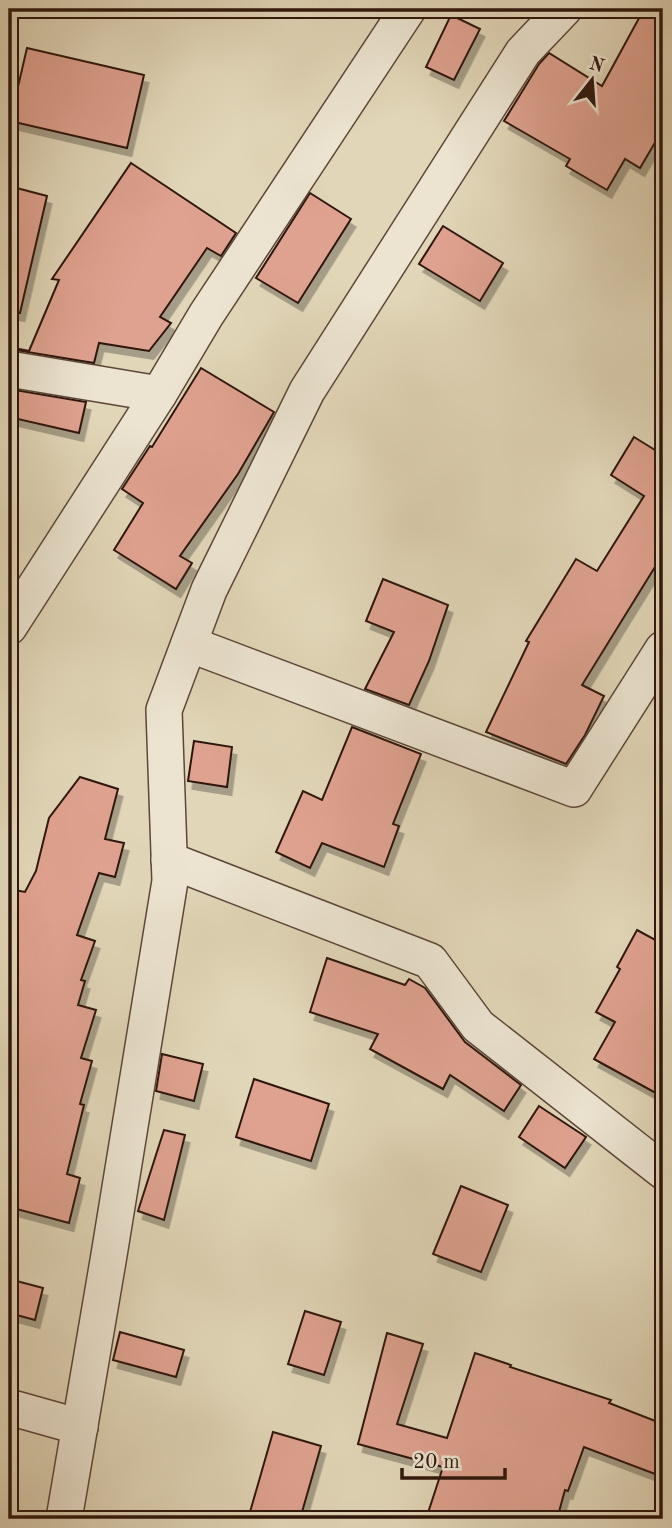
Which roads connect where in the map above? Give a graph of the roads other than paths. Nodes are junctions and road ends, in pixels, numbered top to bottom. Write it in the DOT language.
graph roads {
  1 [pos="408,9"];
  2 [pos="564,9"];
  3 [pos="9,369"];
  4 [pos="159,394"];
  5 [pos="9,627"];
  6 [pos="189,644"];
  7 [pos="663,649"];
  8 [pos="169,860"];
  9 [pos="663,1171"];
  10 [pos="9,1407"];
  11 [pos="80,1427"];
  12 [pos="64,1519"];
  1 -- 4 [label="street"];
  2 -- 6 [label="street"];
  3 -- 4 [label="street"];
  4 -- 5 [label="street"];
  6 -- 7 [label="street"];
  6 -- 8 [label="street"];
  8 -- 9 [label="street"];
  8 -- 11 [label="street"];
  10 -- 11 [label="street"];
  11 -- 12 [label="street"];
}
